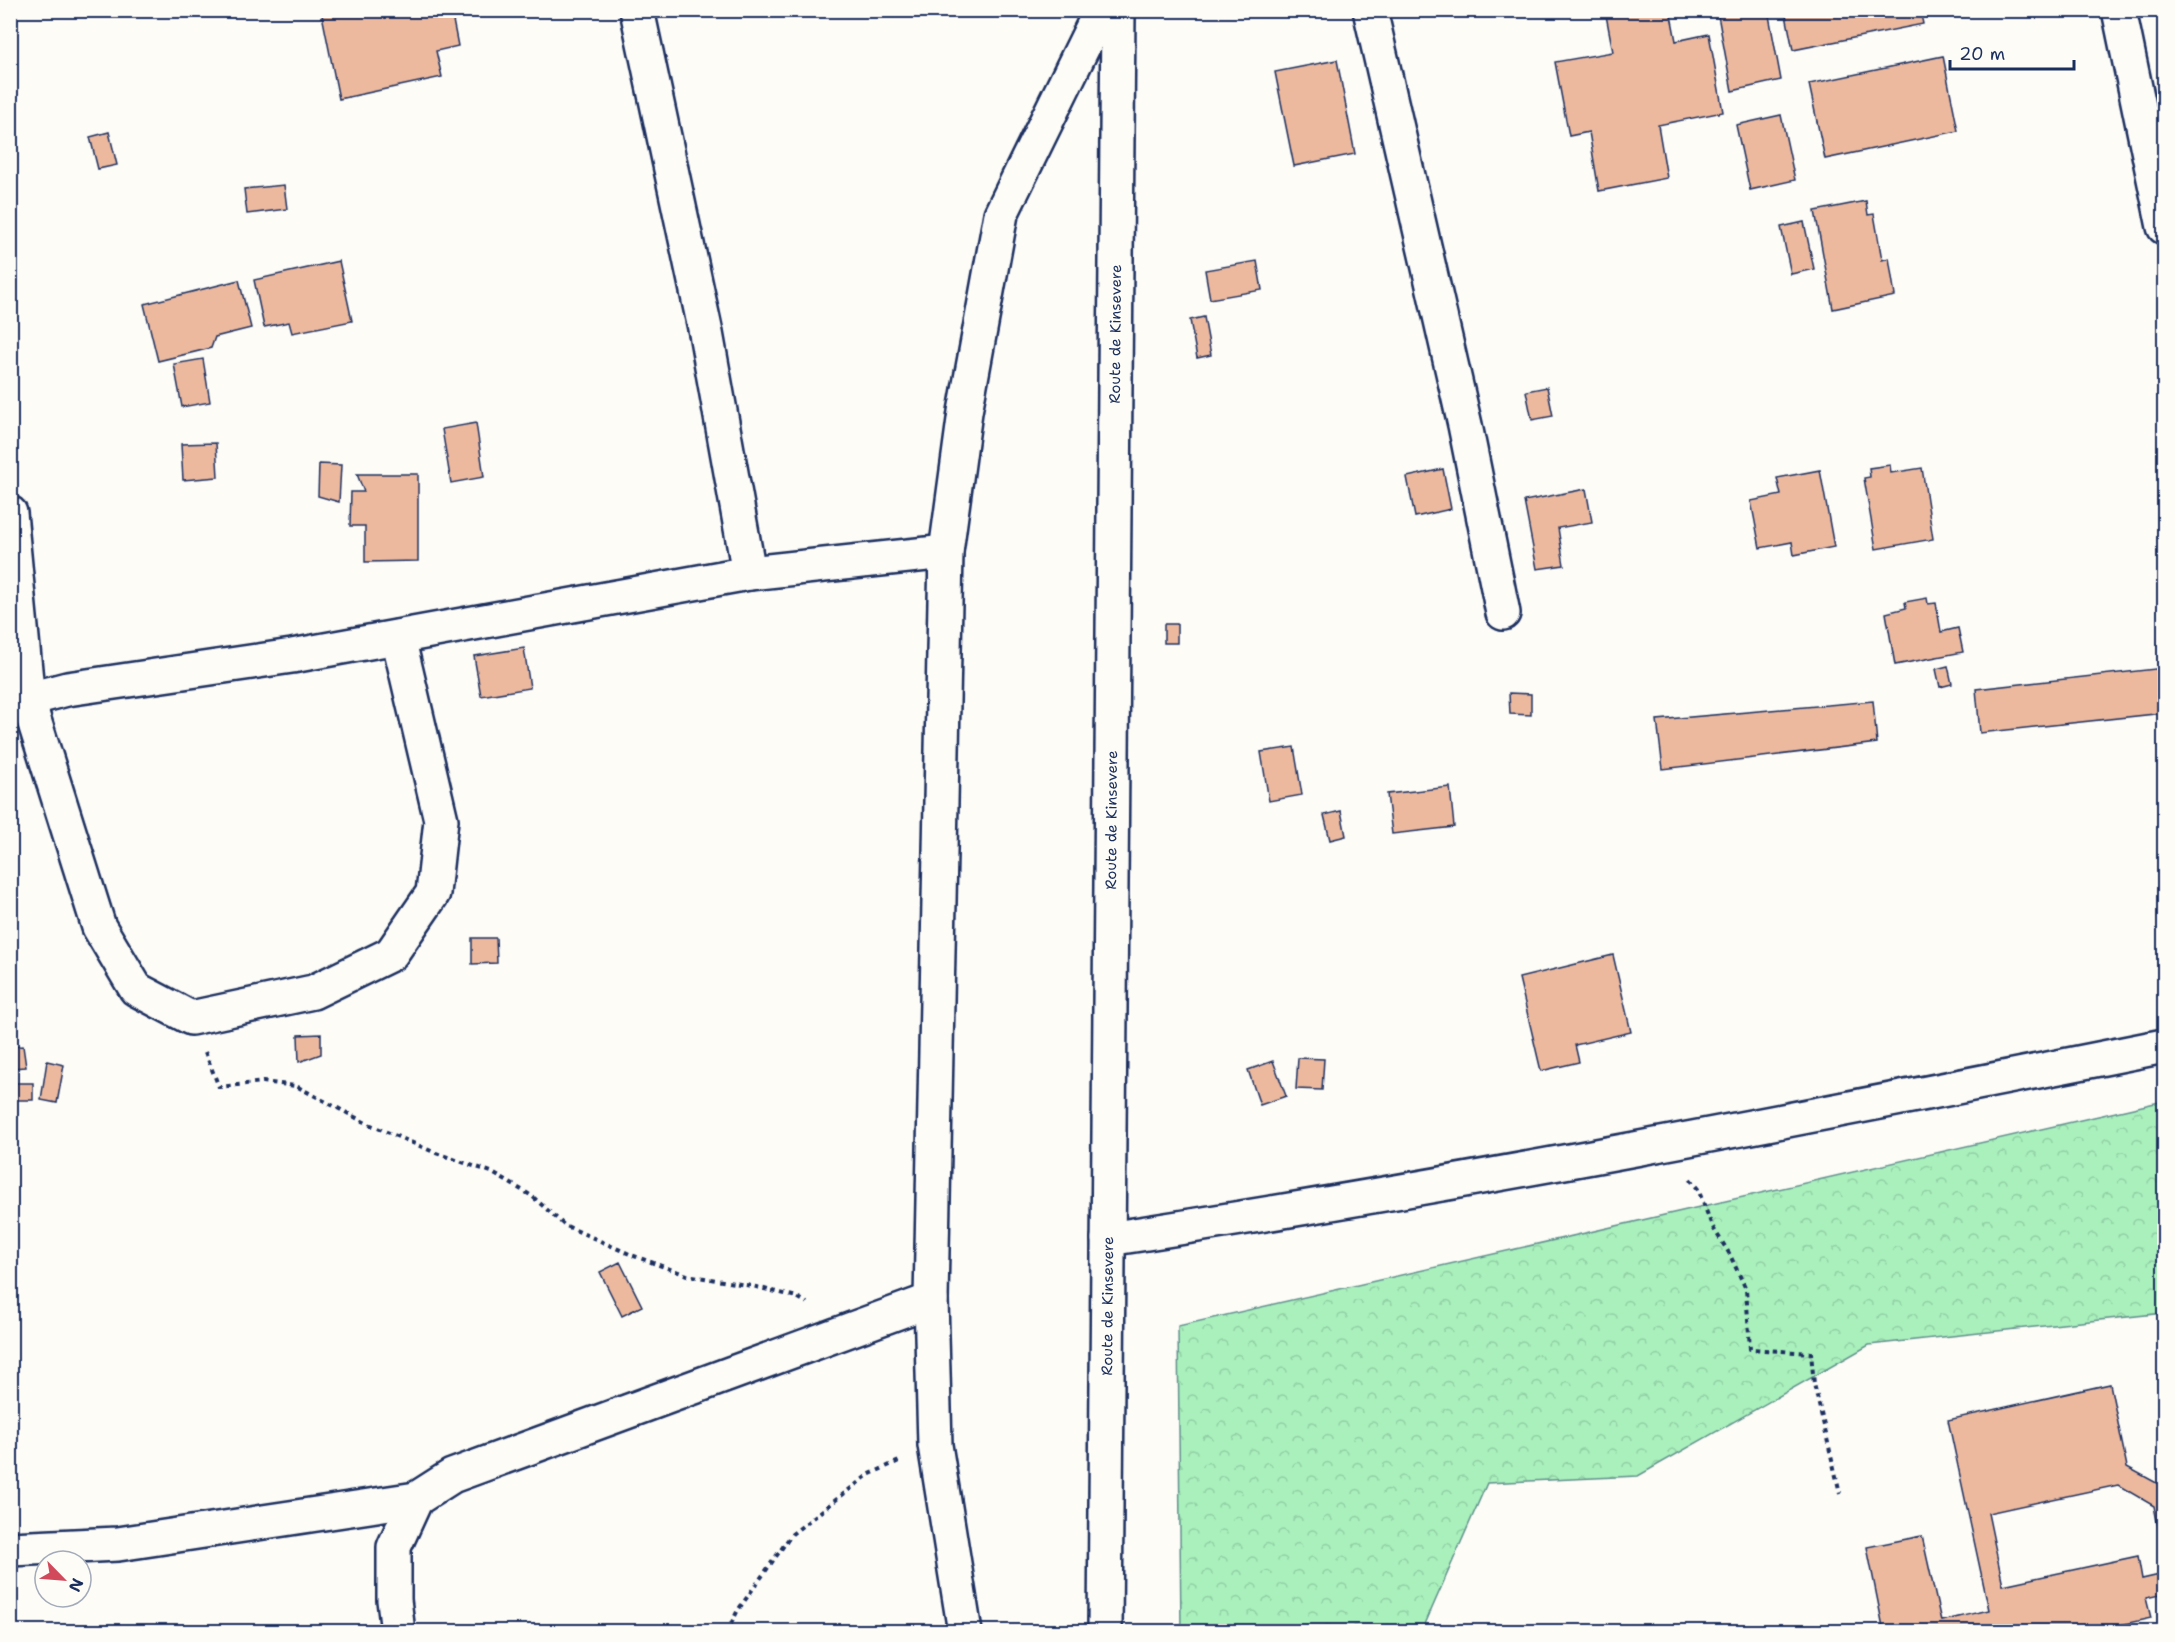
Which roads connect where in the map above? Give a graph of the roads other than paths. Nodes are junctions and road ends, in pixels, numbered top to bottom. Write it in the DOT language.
graph roads {
  1 [pos="637,10"];
  2 [pos="1101,10"];
  3 [pos="1118,10"];
  4 [pos="1370,10"];
  5 [pos="2119,10"];
  6 [pos="2164,227"];
  7 [pos="10,513"];
  8 [pos="946,552"];
  9 [pos="749,573"];
  10 [pos="1503,613"];
  11 [pos="398,637"];
  12 [pos="19,703"];
  13 [pos="2164,1046"];
  14 [pos="1108,1239"];
  15 [pos="931,1300"];
  16 [pos="416,1499"];
  17 [pos="10,1549"];
  18 [pos="398,1632"];
  19 [pos="965,1632"];
  20 [pos="1105,1632"];
  1 -- 9 [label="street"];
  2 -- 8 [label="street"];
  3 -- 14 [label="street, Route de Kinsevere"];
  4 -- 10 [label="street"];
  5 -- 6 [label="street"];
  7 -- 12 [label="street"];
  8 -- 9 [label="street"];
  8 -- 15 [label="street"];
  9 -- 11 [label="street"];
  11 -- 12 [label="street"];
  11 -- 12 [label="street"];
  13 -- 14 [label="street"];
  14 -- 20 [label="street, Route de Kinsevere"];
  15 -- 16 [label="street"];
  15 -- 19 [label="street"];
  16 -- 17 [label="street"];
  16 -- 18 [label="street"];
}
